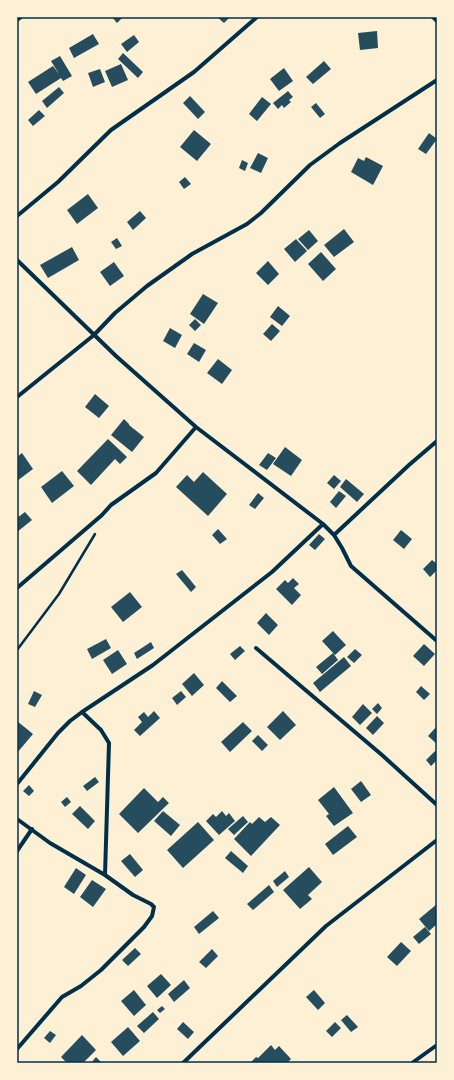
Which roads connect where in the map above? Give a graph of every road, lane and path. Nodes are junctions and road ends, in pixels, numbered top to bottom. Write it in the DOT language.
graph roads {
  1 [pos="257,17"];
  2 [pos="433,17"];
  3 [pos="437,21"];
  4 [pos="437,80"];
  5 [pos="17,216"];
  6 [pos="17,260"];
  7 [pos="94,335"];
  8 [pos="17,397"];
  9 [pos="196,427"];
  10 [pos="437,441"];
  11 [pos="102,515"];
  12 [pos="323,524"];
  13 [pos="334,535"];
  14 [pos="17,588"];
  15 [pos="437,641"];
  16 [pos="256,648"];
  17 [pos="17,650"];
  18 [pos="82,712"];
  19 [pos="17,784"];
  20 [pos="437,804"];
  21 [pos="17,819"];
  22 [pos="32,829"];
  23 [pos="437,840"];
  24 [pos="17,851"];
  25 [pos="105,875"];
  26 [pos="437,1045"];
  27 [pos="17,1049"];
  28 [pos="183,1063"];
  29 [pos="412,1063"];
  1 -- 5 [label="street"];
  2 -- 3 [label="street"];
  4 -- 7 [label="street"];
  6 -- 7 [label="street"];
  7 -- 8 [label="street"];
  7 -- 9 [label="street"];
  9 -- 11 [label="street"];
  9 -- 12 [label="street"];
  10 -- 13 [label="street"];
  11 -- 14 [label="street"];
  11 -- 17 [label="path"];
  12 -- 13 [label="street"];
  12 -- 18 [label="street"];
  13 -- 15 [label="street"];
  16 -- 20 [label="street"];
  18 -- 19 [label="street"];
  18 -- 25 [label="street"];
  21 -- 22 [label="street"];
  22 -- 24 [label="street"];
  22 -- 25 [label="street"];
  23 -- 28 [label="street"];
  25 -- 27 [label="street"];
  26 -- 29 [label="street"];
}
